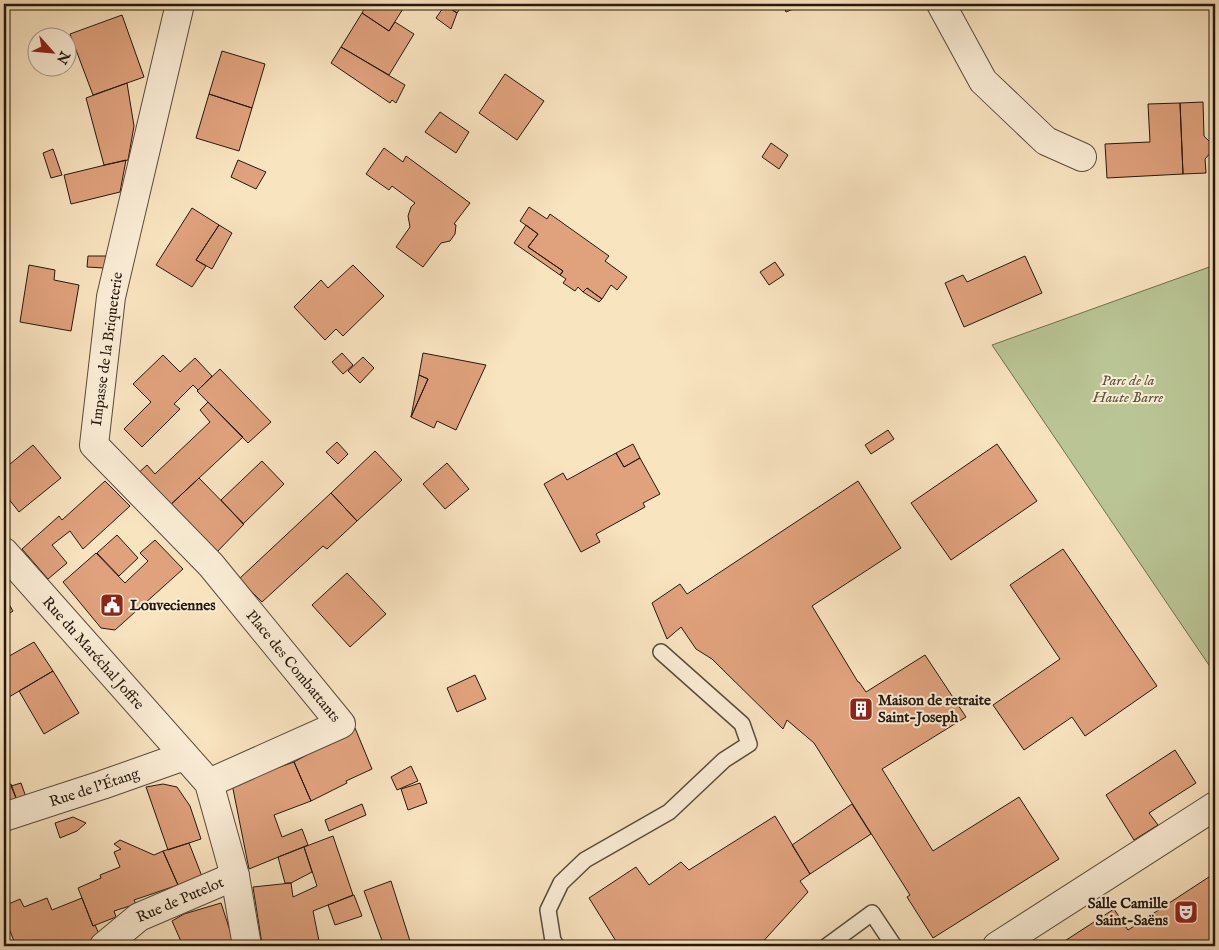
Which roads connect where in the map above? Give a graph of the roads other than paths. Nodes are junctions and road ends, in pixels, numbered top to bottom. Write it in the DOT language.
graph roads {
  1 [pos="180,4"];
  2 [pos="941,4"];
  3 [pos="1082,157"];
  4 [pos="4,552"];
  5 [pos="211,565"];
  6 [pos="661,652"];
  7 [pos="184,756"];
  8 [pos="209,784"];
  9 [pos="1215,806"];
  10 [pos="4,817"];
  11 [pos="235,876"];
  12 [pos="104,946"];
  13 [pos="247,946"];
  14 [pos="557,946"];
  15 [pos="826,946"];
  16 [pos="894,946"];
  17 [pos="997,946"];
  1 -- 5 [label="street, Impasse de la Briqueterie"];
  2 -- 3 [label="street"];
  4 -- 7 [label="street, Rue du Maréchal Joffre"];
  5 -- 8 [label="street, Place des Combattants"];
  6 -- 14 [label="lane"];
  7 -- 8 [label="street, Rue du Maréchal Joffre"];
  7 -- 10 [label="street, Rue de l'Étang"];
  8 -- 11 [label="street"];
  9 -- 17 [label="street"];
  11 -- 12 [label="street, Rue de Putelot"];
  11 -- 13 [label="street"];
  15 -- 16 [label="lane"];
}
